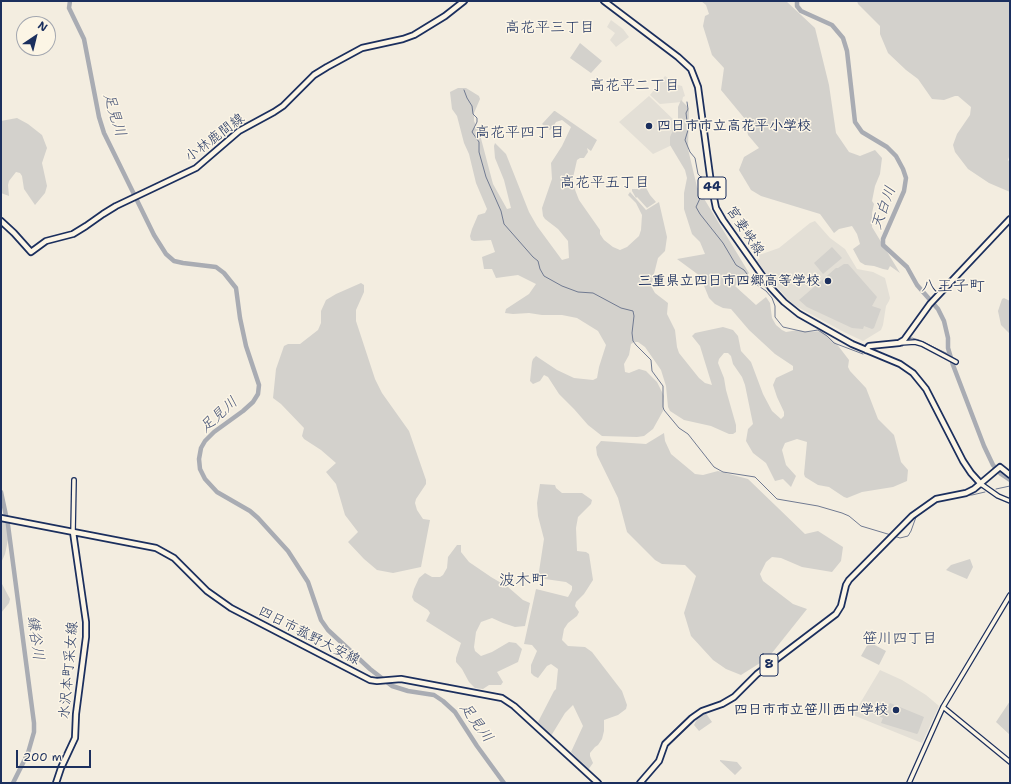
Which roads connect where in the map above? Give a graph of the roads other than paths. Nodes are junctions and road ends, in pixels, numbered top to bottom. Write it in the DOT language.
graph roads {
  1 [pos="464,1"];
  2 [pos="604,1"];
  3 [pos="1010,219"];
  4 [pos="1,221"];
  5 [pos="899,343"];
  6 [pos="866,350"];
  7 [pos="956,362"];
  8 [pos="1010,475"];
  9 [pos="74,480"];
  10 [pos="981,484"];
  11 [pos="1010,501"];
  12 [pos="1,518"];
  13 [pos="73,532"];
  14 [pos="1010,595"];
  15 [pos="943,707"];
  16 [pos="1010,762"];
  17 [pos="56,783"];
  18 [pos="598,783"];
  19 [pos="640,783"];
  20 [pos="909,783"];
  1 -- 4 [label="main road, 小林鹿間線"];
  2 -- 6 [label="main road, 宮妻峡線 / 44"];
  3 -- 5 [label="main road"];
  5 -- 6 [label="main road"];
  5 -- 7 [label="street"];
  6 -- 10 [label="main road, 宮妻峡線 / 44"];
  8 -- 10 [label="main road, 8"];
  9 -- 13 [label="street"];
  10 -- 11 [label="street"];
  10 -- 19 [label="main road, 8"];
  12 -- 13 [label="main road, 四日市菰野大安線"];
  13 -- 17 [label="main road, 水沢本町采女線"];
  13 -- 18 [label="main road, 四日市菰野大安線"];
  14 -- 15 [label="street"];
  15 -- 16 [label="street"];
  15 -- 20 [label="street"];
}
